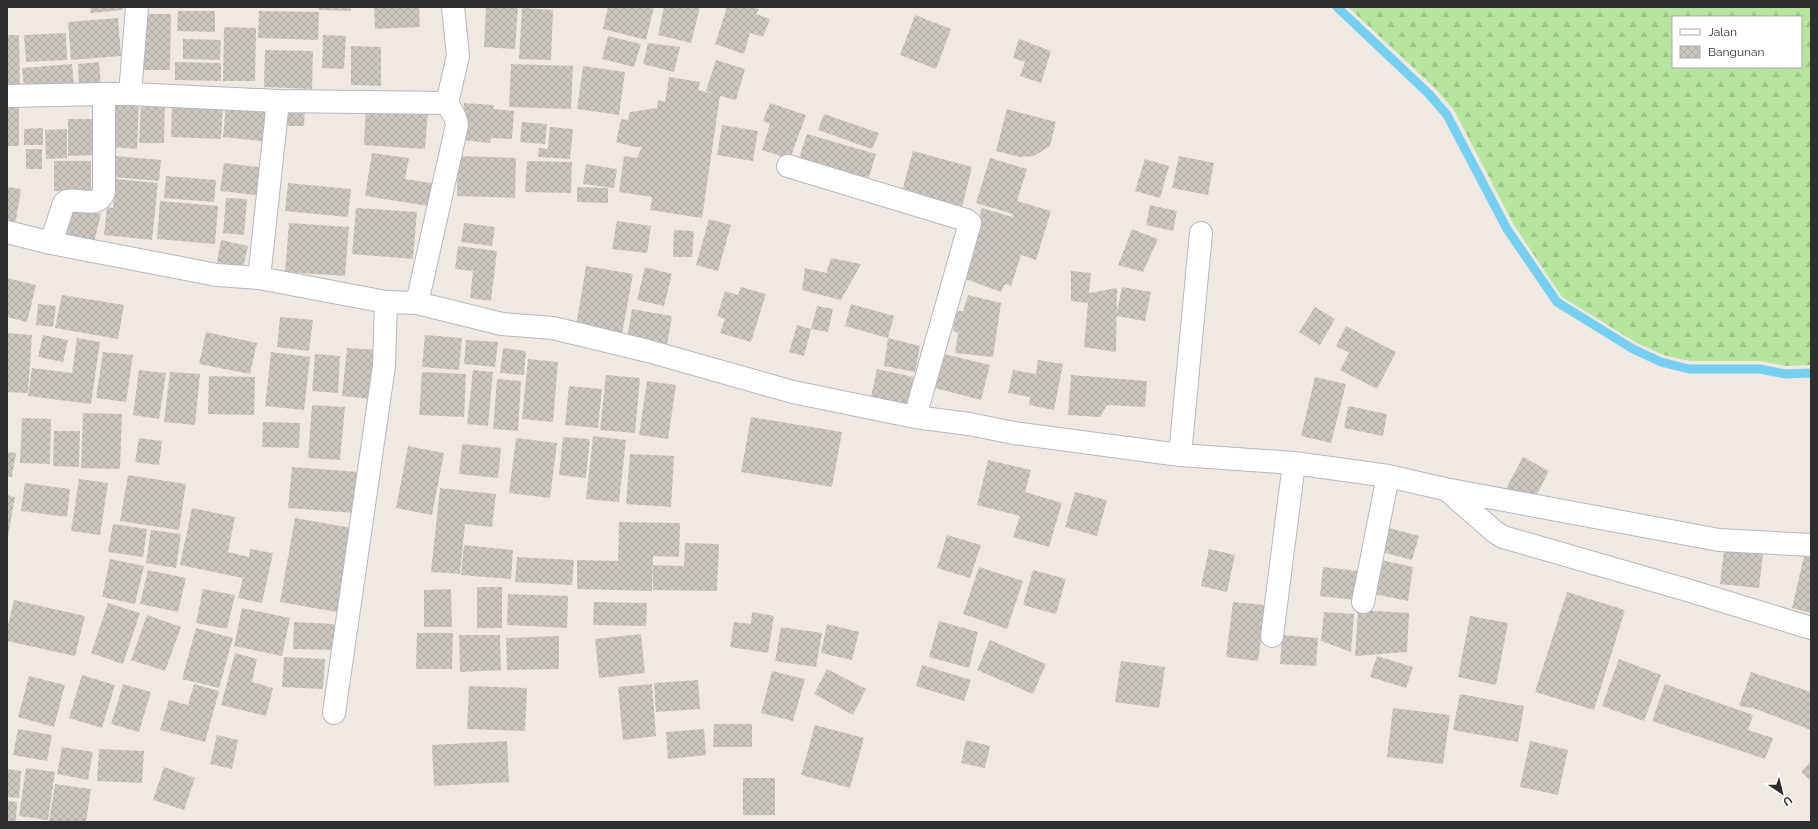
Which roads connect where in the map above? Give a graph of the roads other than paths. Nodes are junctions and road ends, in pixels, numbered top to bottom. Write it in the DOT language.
graph roads {
  1 [pos="137,7"];
  2 [pos="453,7"];
  3 [pos="104,94"];
  4 [pos="130,94"];
  5 [pos="7,96"];
  6 [pos="278,101"];
  7 [pos="447,103"];
  8 [pos="788,166"];
  9 [pos="7,232"];
  10 [pos="1202,233"];
  11 [pos="51,243"];
  12 [pos="260,278"];
  13 [pos="386,302"];
  14 [pos="417,303"];
  15 [pos="915,417"];
  16 [pos="1180,455"];
  17 [pos="1294,463"];
  18 [pos="1388,476"];
  19 [pos="1445,489"];
  20 [pos="1811,545"];
  21 [pos="1363,602"];
  22 [pos="1811,628"];
  23 [pos="1272,636"];
  24 [pos="334,713"];
  1 -- 4 [label="street"];
  2 -- 7 [label="street"];
  3 -- 4 [label="street"];
  3 -- 5 [label="street"];
  3 -- 11 [label="street"];
  4 -- 6 [label="street"];
  6 -- 7 [label="street"];
  6 -- 12 [label="street"];
  7 -- 14 [label="street"];
  8 -- 15 [label="street"];
  9 -- 11 [label="street"];
  10 -- 16 [label="street"];
  11 -- 12 [label="street"];
  12 -- 13 [label="street"];
  13 -- 14 [label="street"];
  13 -- 24 [label="street"];
  14 -- 15 [label="street"];
  15 -- 16 [label="street"];
  16 -- 17 [label="street"];
  17 -- 18 [label="street"];
  17 -- 23 [label="street"];
  18 -- 19 [label="street"];
  18 -- 21 [label="street"];
  19 -- 20 [label="street"];
  19 -- 22 [label="street"];
}
